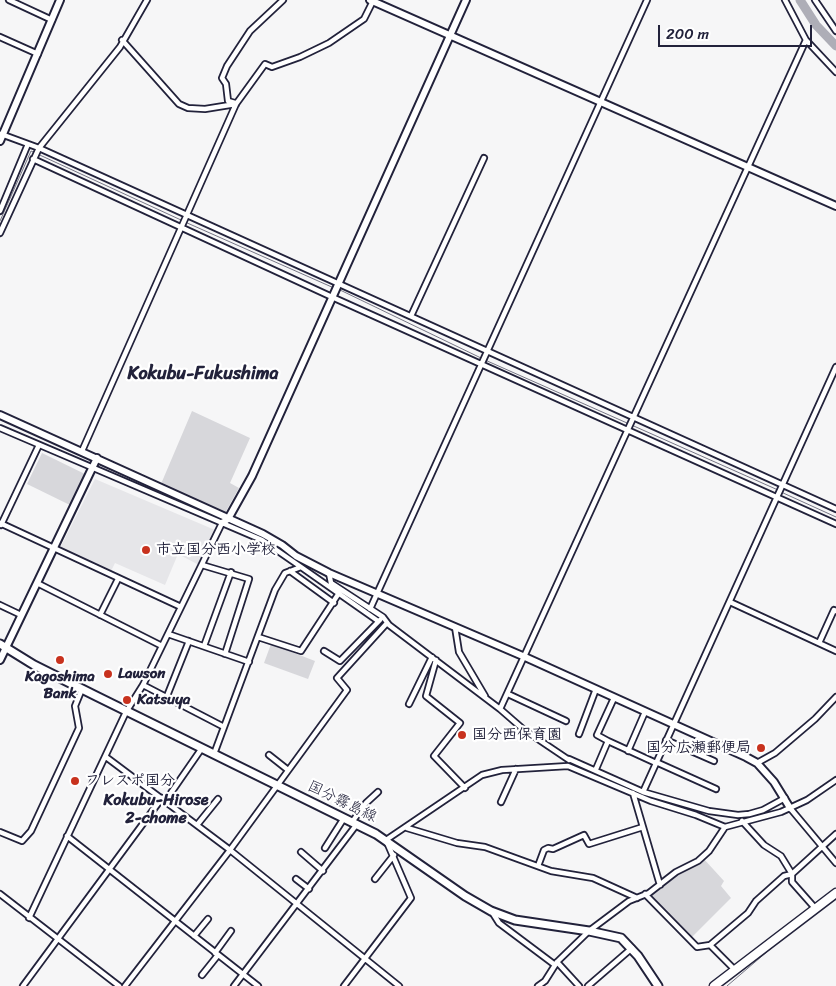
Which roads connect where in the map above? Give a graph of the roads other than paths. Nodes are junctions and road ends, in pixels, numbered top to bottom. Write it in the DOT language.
graph roads {
  1 [pos="9,0"];
  2 [pos="60,0"];
  3 [pos="147,0"];
  4 [pos="283,0"];
  5 [pos="466,0"];
  6 [pos="646,0"];
  7 [pos="785,0"];
  8 [pos="815,0"];
  9 [pos="372,1"];
  10 [pos="52,20"];
  11 [pos="836,31"];
  12 [pos="450,36"];
  13 [pos="0,37"];
  14 [pos="122,40"];
  15 [pos="806,40"];
  16 [pos="38,54"];
  17 [pos="836,72"];
  18 [pos="600,102"];
  19 [pos="236,104"];
  20 [pos="1,136"];
  21 [pos="28,144"];
  22 [pos="38,148"];
  23 [pos="484,158"];
  24 [pos="33,159"];
  25 [pos="748,168"];
  26 [pos="836,206"];
  27 [pos="0,211"];
  28 [pos="187,217"];
  29 [pos="183,227"];
  30 [pos="0,233"];
  31 [pos="338,283"];
  32 [pos="333,296"];
  33 [pos="411,316"];
  34 [pos="486,352"];
  35 [pos="482,362"];
  36 [pos="836,367"];
  37 [pos="0,415"];
  38 [pos="634,418"];
  39 [pos="0,428"];
  40 [pos="630,428"];
  41 [pos="39,445"];
  42 [pos="82,451"];
  43 [pos="97,458"];
  44 [pos="93,468"];
  45 [pos="782,485"];
  46 [pos="778,496"];
  47 [pos="836,509"];
  48 [pos="225,521"];
  49 [pos="0,524"];
  50 [pos="836,524"];
  51 [pos="53,550"];
  52 [pos="294,558"];
  53 [pos="202,565"];
  54 [pos="301,566"];
  55 [pos="290,571"];
  56 [pos="231,572"];
  57 [pos="329,573"];
  58 [pos="118,579"];
  59 [pos="37,583"];
  60 [pos="330,585"];
  61 [pos="339,593"];
  62 [pos="378,593"];
  63 [pos="730,602"];
  64 [pos="334,603"];
  65 [pos="0,605"];
  66 [pos="181,607"];
  67 [pos="370,609"];
  68 [pos="836,611"];
  69 [pos="21,615"];
  70 [pos="100,615"];
  71 [pos="383,617"];
  72 [pos="378,621"];
  73 [pos="387,623"];
  74 [pos="455,627"];
  75 [pos="168,634"];
  76 [pos="258,637"];
  77 [pos="189,641"];
  78 [pos="820,643"];
  79 [pos="3,646"];
  80 [pos="162,646"];
  81 [pos="204,646"];
  82 [pos="324,651"];
  83 [pos="836,651"];
  84 [pos="225,654"];
  85 [pos="525,657"];
  86 [pos="434,659"];
  87 [pos="0,660"];
  88 [pos="248,662"];
  89 [pos="143,685"];
  90 [pos="82,689"];
  91 [pos="596,690"];
  92 [pos="508,694"];
  93 [pos="167,696"];
  94 [pos="836,697"];
  95 [pos="614,698"];
  96 [pos="489,701"];
  97 [pos="409,704"];
  98 [pos="500,709"];
  99 [pos="126,712"];
  100 [pos="645,712"];
  101 [pos="566,721"];
  102 [pos="674,725"];
  103 [pos="224,727"];
  104 [pos="579,734"];
  105 [pos="666,740"];
  106 [pos="608,741"];
  107 [pos="202,748"];
  108 [pos="628,750"];
  109 [pos="214,754"];
  110 [pos="106,756"];
  111 [pos="269,756"];
  112 [pos="569,759"];
  113 [pos="714,761"];
  114 [pos="656,762"];
  115 [pos="757,763"];
  116 [pos="568,766"];
  117 [pos="516,769"];
  118 [pos="596,769"];
  119 [pos="288,770"];
  120 [pos="836,780"];
  121 [pos="277,784"];
  122 [pos="465,788"];
  123 [pos="716,789"];
  124 [pos="378,792"];
  125 [pos="643,792"];
  126 [pos="633,793"];
  127 [pos="162,798"];
  128 [pos="785,798"];
  129 [pos="218,799"];
  130 [pos="501,802"];
  131 [pos="790,808"];
  132 [pos="344,818"];
  133 [pos="742,821"];
  134 [pos="355,823"];
  135 [pos="197,825"];
  136 [pos="643,827"];
  137 [pos="725,827"];
  138 [pos="407,828"];
  139 [pos="0,832"];
  140 [pos="836,834"];
  141 [pos="68,836"];
  142 [pos="386,840"];
  143 [pos="822,847"];
  144 [pos="325,848"];
  145 [pos="230,850"];
  146 [pos="301,852"];
  147 [pos="394,855"];
  148 [pos="836,863"];
  149 [pos="538,866"];
  150 [pos="109,868"];
  151 [pos="323,871"];
  152 [pos="792,874"];
  153 [pos="296,879"];
  154 [pos="375,879"];
  155 [pos="660,885"];
  156 [pos="309,889"];
  157 [pos="836,893"];
  158 [pos="0,894"];
  159 [pos="645,894"];
  160 [pos="637,898"];
  161 [pos="297,905"];
  162 [pos="815,908"];
  163 [pos="491,911"];
  164 [pos="29,918"];
  165 [pos="208,919"];
  166 [pos="174,921"];
  167 [pos="231,931"];
  168 [pos="589,931"];
  169 [pos="194,936"];
  170 [pos="57,937"];
  171 [pos="710,945"];
  172 [pos="632,948"];
  173 [pos="216,954"];
  174 [pos="364,958"];
  175 [pos="556,963"];
  176 [pos="736,971"];
  177 [pos="243,974"];
  178 [pos="202,975"];
  179 [pos="23,986"];
  180 [pos="118,986"];
  181 [pos="125,986"];
  182 [pos="234,986"];
  183 [pos="258,986"];
  184 [pos="344,986"];
  185 [pos="399,986"];
  186 [pos="538,986"];
  187 [pos="579,986"];
  188 [pos="588,986"];
  189 [pos="658,986"];
  190 [pos="714,986"];
  1 -- 10 [label="street"];
  2 -- 10 [label="street"];
  3 -- 14 [label="street"];
  4 -- 19 [label="street"];
  5 -- 12 [label="street"];
  6 -- 18 [label="street"];
  7 -- 15 [label="street"];
  8 -- 11 [label="street"];
  9 -- 12 [label="street"];
  9 -- 19 [label="street"];
  10 -- 16 [label="street"];
  12 -- 18 [label="street"];
  12 -- 31 [label="street"];
  13 -- 16 [label="street"];
  14 -- 19 [label="street"];
  14 -- 22 [label="street"];
  15 -- 17 [label="street"];
  15 -- 25 [label="street"];
  16 -- 20 [label="street"];
  18 -- 25 [label="street"];
  18 -- 34 [label="street"];
  19 -- 28 [label="street"];
  20 -- 21 [label="street"];
  21 -- 22 [label="street"];
  21 -- 27 [label="street"];
  22 -- 24 [label="street"];
  22 -- 28 [label="street"];
  23 -- 33 [label="street"];
  24 -- 29 [label="street"];
  24 -- 30 [label="street"];
  25 -- 26 [label="street"];
  25 -- 38 [label="street"];
  28 -- 29 [label="street"];
  28 -- 31 [label="street"];
  29 -- 32 [label="street"];
  29 -- 42 [label="street"];
  31 -- 32 [label="street"];
  31 -- 33 [label="street"];
  32 -- 35 [label="street"];
  32 -- 48 [label="street"];
  33 -- 34 [label="street"];
  34 -- 35 [label="street"];
  34 -- 38 [label="street"];
  35 -- 40 [label="street"];
  35 -- 62 [label="street"];
  36 -- 45 [label="street"];
  37 -- 42 [label="street"];
  38 -- 40 [label="street"];
  38 -- 45 [label="street"];
  39 -- 41 [label="street"];
  40 -- 46 [label="street"];
  40 -- 85 [label="street"];
  41 -- 44 [label="street"];
  41 -- 49 [label="street"];
  42 -- 43 [label="street"];
  43 -- 44 [label="street"];
  43 -- 48 [label="street"];
  44 -- 48 [label="street"];
  44 -- 51 [label="street"];
  45 -- 46 [label="street"];
  45 -- 47 [label="street"];
  46 -- 50 [label="street"];
  46 -- 63 [label="street"];
  48 -- 52 [label="street"];
  48 -- 53 [label="street"];
  49 -- 51 [label="street"];
  51 -- 58 [label="street"];
  51 -- 59 [label="street"];
  52 -- 54 [label="street"];
  52 -- 57 [label="street"];
  53 -- 56 [label="street"];
  53 -- 66 [label="street"];
  54 -- 55 [label="street"];
  54 -- 60 [label="street"];
  55 -- 64 [label="street"];
  55 -- 76 [label="street"];
  56 -- 81 [label="street"];
  56 -- 84 [label="street"];
  57 -- 60 [label="street"];
  57 -- 62 [label="street"];
  58 -- 66 [label="street"];
  58 -- 70 [label="street"];
  59 -- 69 [label="street"];
  59 -- 70 [label="street"];
  60 -- 61 [label="street"];
  60 -- 67 [label="street"];
  61 -- 64 [label="street"];
  61 -- 72 [label="street"];
  62 -- 67 [label="street"];
  62 -- 74 [label="street"];
  63 -- 78 [label="street"];
  63 -- 102 [label="street"];
  64 -- 76 [label="street"];
  65 -- 69 [label="street"];
  66 -- 75 [label="street"];
  67 -- 71 [label="street"];
  68 -- 78 [label="street"];
  69 -- 79 [label="street"];
  70 -- 80 [label="street"];
  71 -- 72 [label="street"];
  71 -- 73 [label="street"];
  72 -- 82 [label="street"];
  73 -- 86 [label="street"];
  73 -- 119 [label="street"];
  74 -- 85 [label="street"];
  74 -- 96 [label="street"];
  75 -- 77 [label="street"];
  75 -- 80 [label="street"];
  76 -- 88 [label="street"];
  77 -- 81 [label="street"];
  77 -- 93 [label="street"];
  78 -- 83 [label="street"];
  79 -- 87 [label="street"];
  79 -- 90 [label="main road, 国分霧島線"];
  80 -- 89 [label="street"];
  81 -- 84 [label="street"];
  84 -- 88 [label="street"];
  85 -- 91 [label="street"];
  85 -- 92 [label="street"];
  86 -- 96 [label="street"];
  86 -- 97 [label="street"];
  86 -- 122 [label="street"];
  88 -- 103 [label="street"];
  89 -- 93 [label="street"];
  89 -- 99 [label="street"];
  90 -- 99 [label="main road, 国分霧島線"];
  90 -- 139 [label="street"];
  91 -- 95 [label="street"];
  91 -- 104 [label="street"];
  92 -- 98 [label="street"];
  92 -- 101 [label="street"];
  93 -- 103 [label="street"];
  94 -- 115 [label="street"];
  95 -- 100 [label="street"];
  95 -- 106 [label="street"];
  96 -- 98 [label="street"];
  98 -- 112 [label="street"];
  99 -- 107 [label="main road, 国分霧島線"];
  99 -- 110 [label="street"];
  100 -- 102 [label="street"];
  100 -- 108 [label="street"];
  102 -- 105 [label="street"];
  102 -- 115 [label="street"];
  103 -- 109 [label="street"];
  105 -- 113 [label="street"];
  105 -- 114 [label="street"];
  106 -- 108 [label="street"];
  106 -- 118 [label="street"];
  107 -- 109 [label="main road, 国分霧島線"];
  107 -- 127 [label="street"];
  108 -- 114 [label="street"];
  109 -- 121 [label="main road, 国分霧島線"];
  110 -- 127 [label="street"];
  110 -- 141 [label="street"];
  111 -- 119 [label="street"];
  112 -- 116 [label="street"];
  112 -- 118 [label="street"];
  114 -- 123 [label="street"];
  114 -- 125 [label="street"];
  115 -- 128 [label="street"];
  116 -- 117 [label="street"];
  116 -- 126 [label="street"];
  117 -- 122 [label="street"];
  117 -- 130 [label="street"];
  118 -- 125 [label="street"];
  119 -- 121 [label="street"];
  120 -- 131 [label="street"];
  121 -- 132 [label="main road, 国分霧島線"];
  121 -- 145 [label="street"];
  122 -- 138 [label="street"];
  124 -- 134 [label="street"];
  125 -- 128 [label="street"];
  126 -- 136 [label="street"];
  126 -- 137 [label="street"];
  127 -- 135 [label="street"];
  127 -- 150 [label="street"];
  128 -- 131 [label="street"];
  129 -- 135 [label="street"];
  131 -- 133 [label="street"];
  131 -- 143 [label="street"];
  132 -- 134 [label="main road, 国分霧島線"];
  132 -- 144 [label="street"];
  133 -- 137 [label="street"];
  133 -- 152 [label="street"];
  134 -- 142 [label="main road, 国分霧島線"];
  134 -- 151 [label="street"];
  135 -- 145 [label="street"];
  136 -- 149 [label="street"];
  136 -- 155 [label="street"];
  137 -- 155 [label="street"];
  138 -- 142 [label="street"];
  138 -- 149 [label="street"];
  140 -- 143 [label="street"];
  141 -- 150 [label="street"];
  141 -- 164 [label="street"];
  142 -- 147 [label="street"];
  142 -- 163 [label="main road, 国分霧島線"];
  143 -- 148 [label="street"];
  143 -- 152 [label="street"];
  145 -- 161 [label="street"];
  145 -- 166 [label="street"];
  146 -- 151 [label="street"];
  147 -- 154 [label="street"];
  147 -- 174 [label="street"];
  149 -- 160 [label="street"];
  150 -- 166 [label="street"];
  150 -- 170 [label="street"];
  151 -- 156 [label="street"];
  152 -- 162 [label="street"];
  152 -- 171 [label="street"];
  153 -- 156 [label="street"];
  155 -- 159 [label="street"];
  156 -- 161 [label="street"];
  157 -- 162 [label="highway"];
  158 -- 164 [label="street"];
  159 -- 160 [label="street"];
  159 -- 171 [label="street"];
  160 -- 168 [label="street"];
  161 -- 174 [label="street"];
  161 -- 177 [label="street"];
  162 -- 176 [label="highway"];
  163 -- 168 [label="main road, 国分霧島線"];
  163 -- 175 [label="street"];
  164 -- 170 [label="street"];
  165 -- 169 [label="street"];
  166 -- 169 [label="street"];
  166 -- 181 [label="street"];
  167 -- 173 [label="street"];
  168 -- 172 [label="main road, 国分霧島線"];
  168 -- 175 [label="street"];
  169 -- 173 [label="street"];
  170 -- 179 [label="street"];
  170 -- 180 [label="street"];
  171 -- 176 [label="street"];
  172 -- 188 [label="street"];
  172 -- 189 [label="main road, 国分霧島線"];
  173 -- 177 [label="street"];
  173 -- 178 [label="street"];
  174 -- 184 [label="street"];
  174 -- 185 [label="street"];
  175 -- 186 [label="street"];
  175 -- 187 [label="street"];
  176 -- 190 [label="highway"];
  177 -- 182 [label="street"];
  177 -- 183 [label="street"];
}
